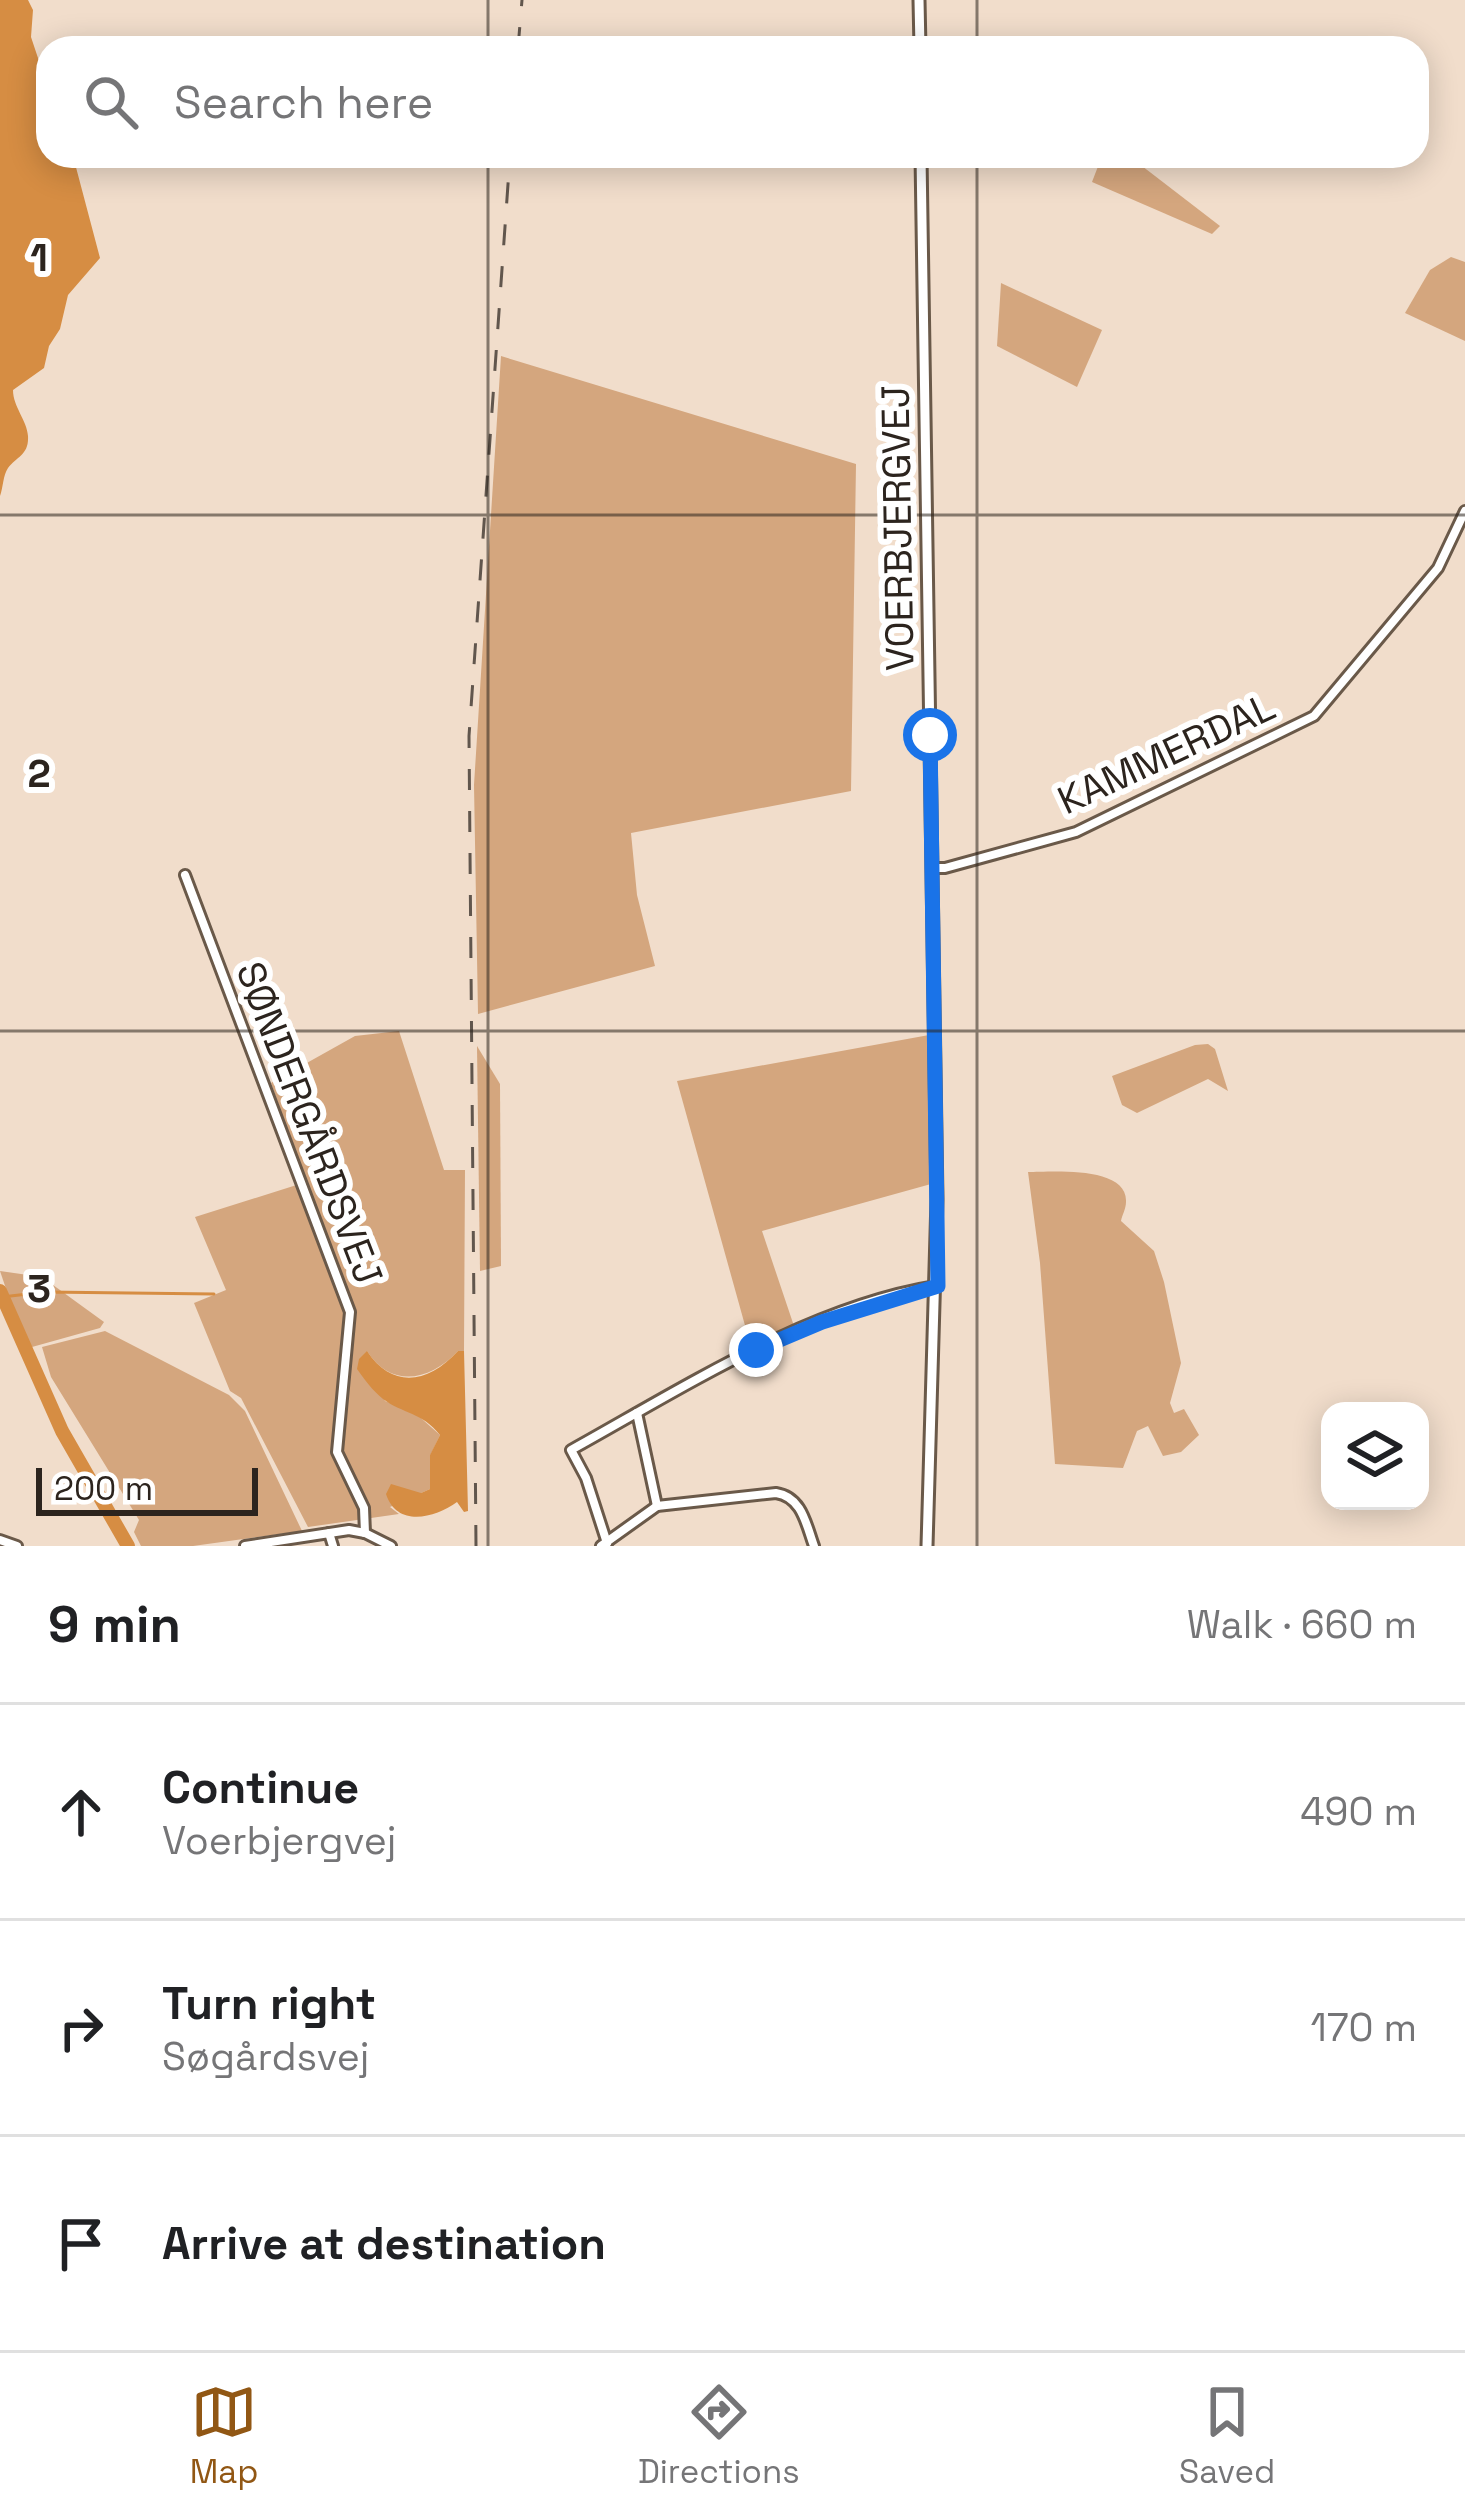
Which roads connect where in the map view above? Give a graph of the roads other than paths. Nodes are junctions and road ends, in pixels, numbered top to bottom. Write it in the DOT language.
graph roads {
  1 [pos="919,0"];
  2 [pos="920,36"];
  3 [pos="921,168"];
  4 [pos="1465,511"];
  5 [pos="932,868"];
  6 [pos="185,875"];
  7 [pos="938,1286"];
  8 [pos="637,1413"];
  9 [pos="657,1505"];
  10 [pos="329,1532"];
  11 [pos="365,1533"];
  12 [pos="0,1540"];
  13 [pos="604,1545"];
  14 [pos="17,1546"];
  15 [pos="244,1546"];
  16 [pos="333,1546"];
  17 [pos="392,1546"];
  18 [pos="814,1546"];
  19 [pos="927,1546"];
  1 -- 2 [label="street"];
  3 -- 5 [label="street, VOERBJERGVEJ"];
  4 -- 5 [label="street, KAMMERDAL"];
  5 -- 7 [label="street, VOERBJERGVEJ"];
  6 -- 11 [label="street, SØNDERGÅRDSVEJ"];
  7 -- 8 [label="street"];
  7 -- 19 [label="street, VOERBJERGVEJ"];
  8 -- 9 [label="street"];
  8 -- 13 [label="street"];
  9 -- 13 [label="street"];
  9 -- 18 [label="street"];
  10 -- 11 [label="street"];
  10 -- 15 [label="street"];
  10 -- 16 [label="street"];
  11 -- 17 [label="street"];
  12 -- 14 [label="street"];
}
